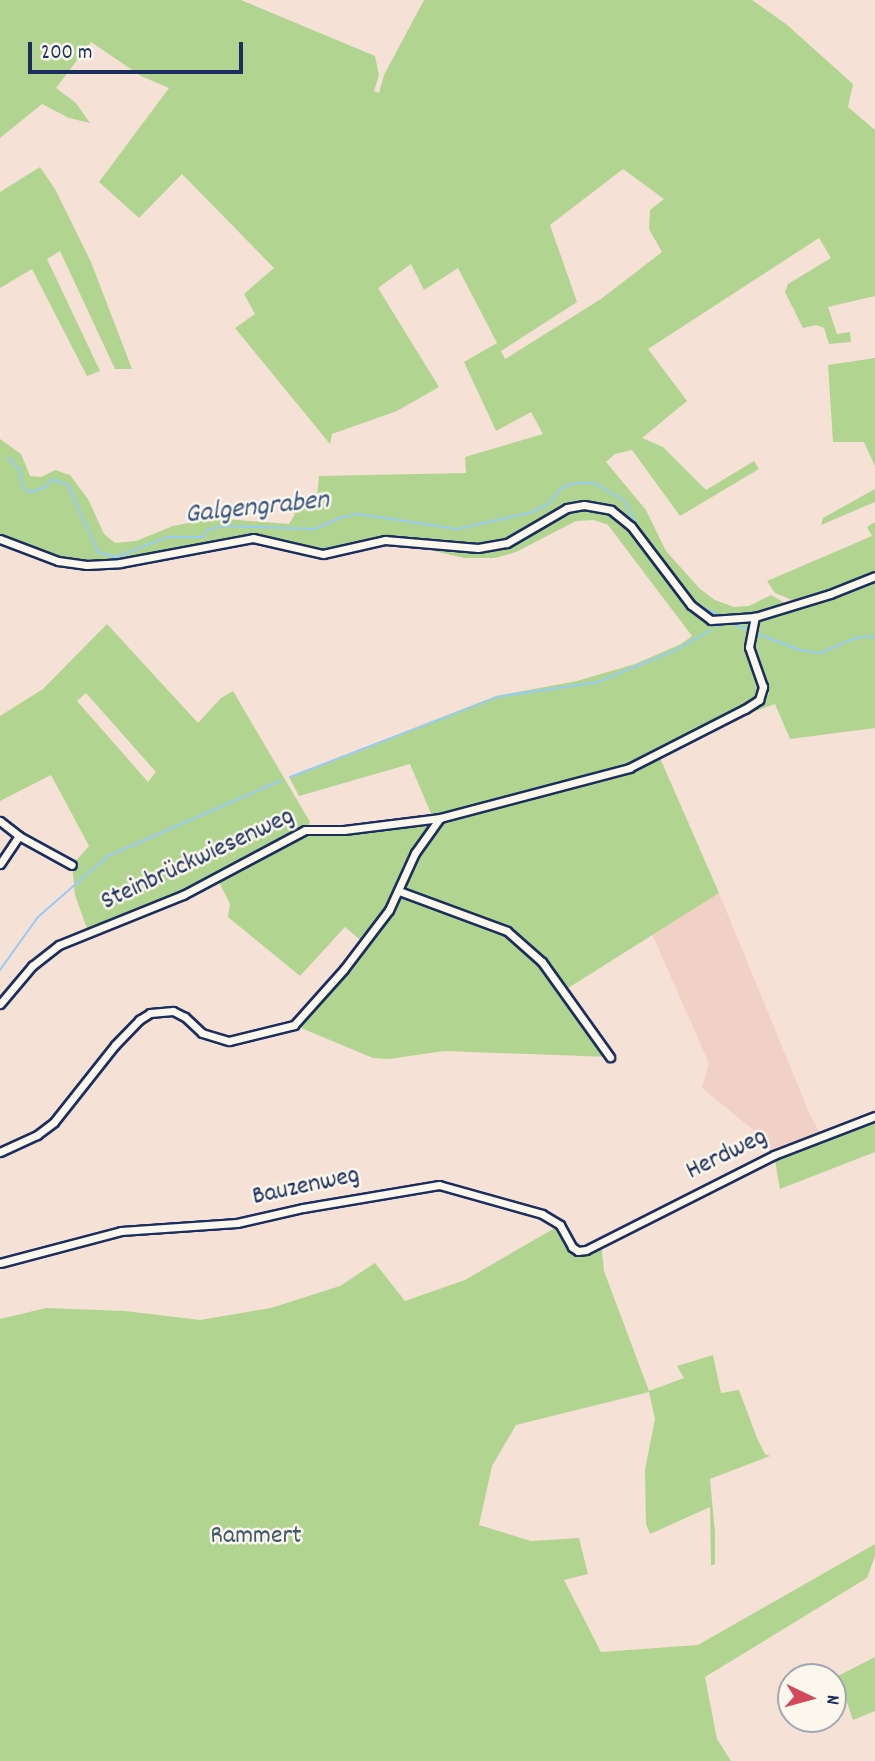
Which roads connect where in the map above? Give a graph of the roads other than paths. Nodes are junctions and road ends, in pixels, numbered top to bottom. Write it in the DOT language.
graph roads {
  1 [pos="0,539"];
  2 [pos="875,576"];
  3 [pos="755,617"];
  4 [pos="440,818"];
  5 [pos="0,821"];
  6 [pos="19,836"];
  7 [pos="0,863"];
  8 [pos="72,865"];
  9 [pos="398,891"];
  10 [pos="0,1004"];
  11 [pos="610,1057"];
  12 [pos="875,1115"];
  13 [pos="0,1152"];
  14 [pos="601,1242"];
  15 [pos="0,1263"];
  1 -- 3 [label="street"];
  2 -- 3 [label="street"];
  3 -- 4 [label="street, Steinbrückwiesenweg"];
  4 -- 9 [label="street"];
  4 -- 10 [label="street, Steinbrückwiesenweg"];
  5 -- 6 [label="street"];
  6 -- 7 [label="street"];
  6 -- 8 [label="street"];
  9 -- 11 [label="street"];
  9 -- 13 [label="street"];
  12 -- 14 [label="street, Herdweg"];
  14 -- 15 [label="street, Bauzenweg"];
}
